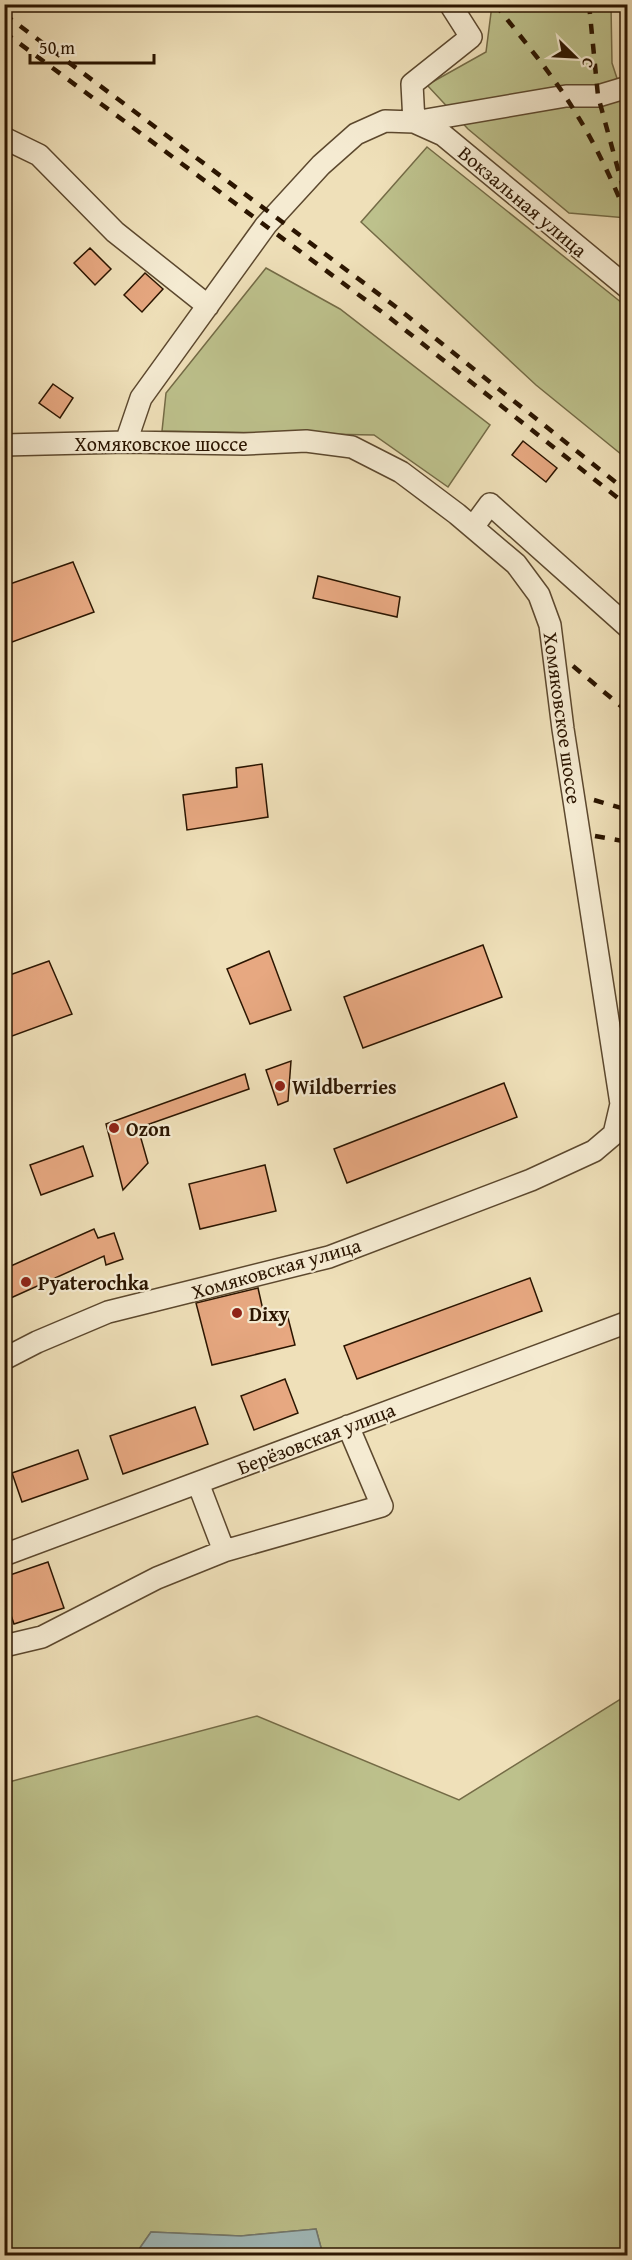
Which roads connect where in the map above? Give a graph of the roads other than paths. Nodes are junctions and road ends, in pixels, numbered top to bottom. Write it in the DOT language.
graph roads {
  1 [pos="450,4"];
  2 [pos="627,87"];
  3 [pos="414,122"];
  4 [pos="4,138"];
  5 [pos="627,288"];
  6 [pos="208,306"];
  7 [pos="126,442"];
  8 [pos="4,445"];
  9 [pos="473,527"];
  10 [pos="627,627"];
  11 [pos="625,1108"];
  12 [pos="627,1322"];
  13 [pos="4,1359"];
  14 [pos="348,1426"];
  15 [pos="198,1482"];
  16 [pos="224,1551"];
  17 [pos="4,1555"];
  18 [pos="4,1646"];
  1 -- 3 [label="street"];
  2 -- 3 [label="street"];
  3 -- 5 [label="street, Вокзальная улица"];
  3 -- 6 [label="street"];
  4 -- 6 [label="street"];
  6 -- 7 [label="street"];
  7 -- 8 [label="street, Хомяковское шоссе"];
  7 -- 9 [label="street, Хомяковское шоссе"];
  9 -- 10 [label="street"];
  9 -- 11 [label="street, Хомяковское шоссе"];
  11 -- 13 [label="street, Хомяковская улица"];
  12 -- 14 [label="street, Берёзовская улица"];
  14 -- 15 [label="street, Берёзовская улица"];
  14 -- 16 [label="street"];
  15 -- 16 [label="street"];
  15 -- 17 [label="street, Берёзовская улица"];
  16 -- 18 [label="street"];
}
